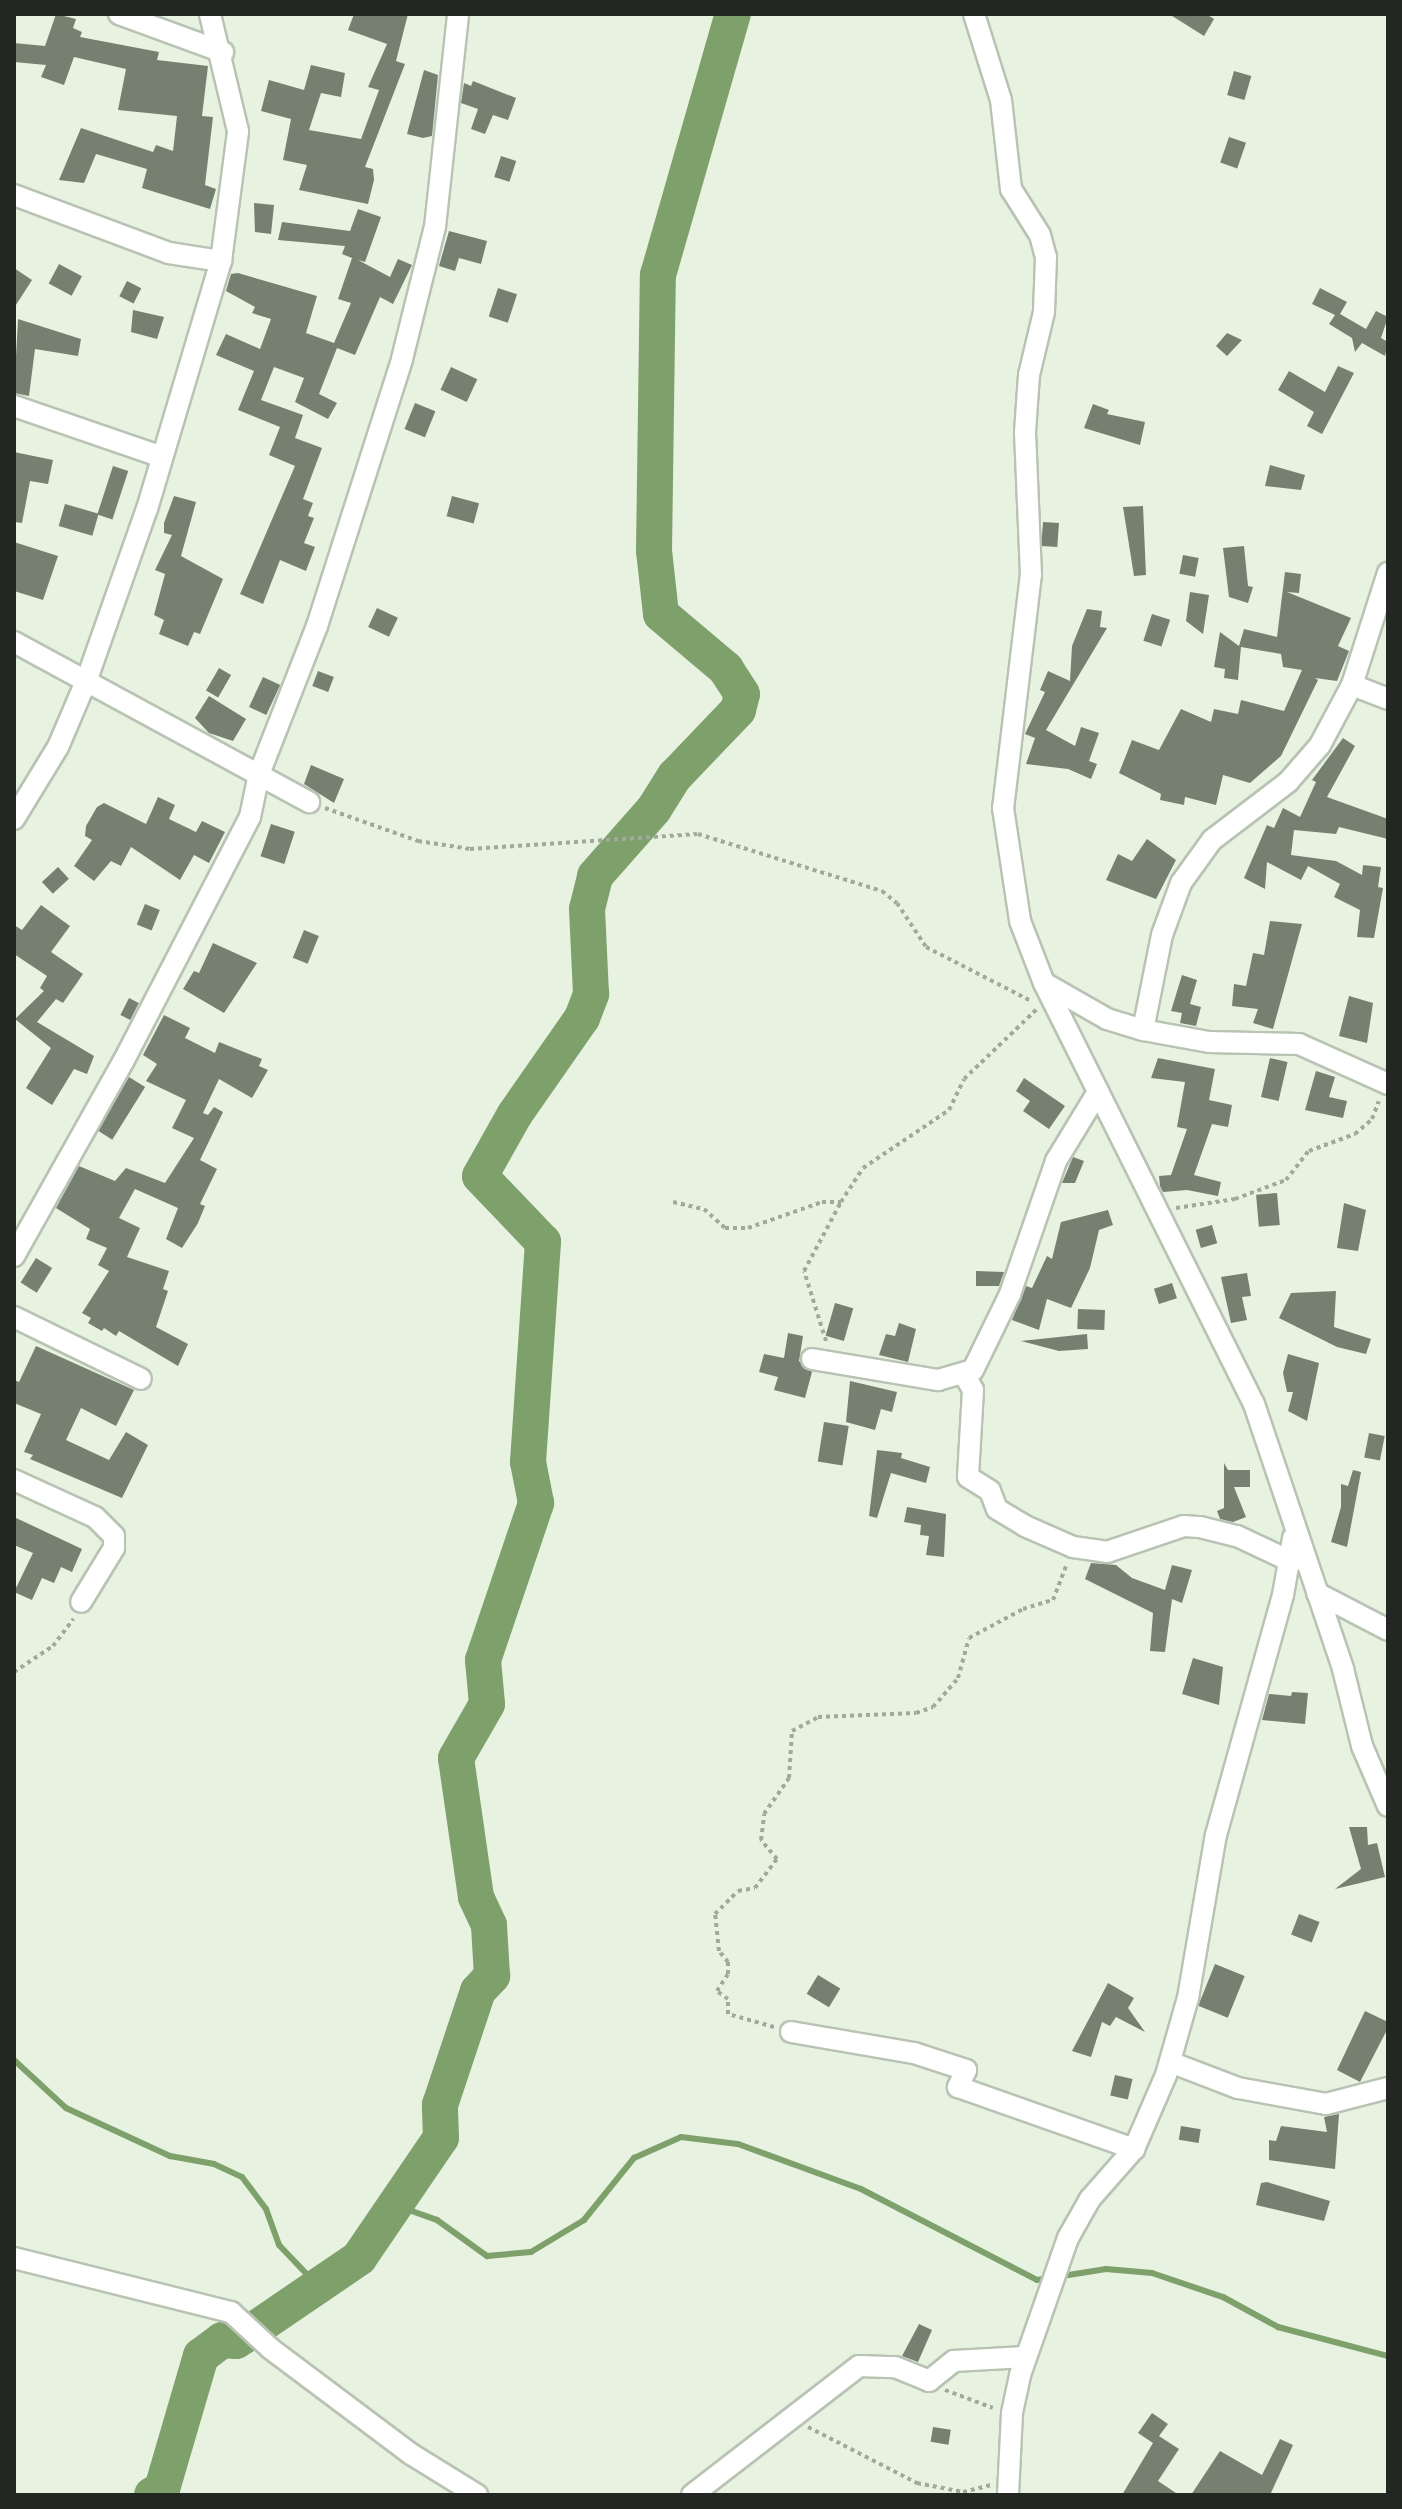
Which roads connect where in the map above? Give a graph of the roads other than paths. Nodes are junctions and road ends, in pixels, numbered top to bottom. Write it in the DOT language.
graph roads {
  1 [pos="119,14"];
  2 [pos="210,14"];
  3 [pos="458,14"];
  4 [pos="974,14"];
  5 [pos="223,52"];
  6 [pos="14,195"];
  7 [pos="221,261"];
  8 [pos="14,406"];
  9 [pos="159,456"];
  10 [pos="1388,573"];
  11 [pos="14,642"];
  12 [pos="87,679"];
  13 [pos="1352,685"];
  14 [pos="1388,699"];
  15 [pos="259,774"];
  16 [pos="309,802"];
  17 [pos="14,819"];
  18 [pos="1044,983"];
  19 [pos="1143,1030"];
  20 [pos="1384,1083"];
  21 [pos="1098,1092"];
  22 [pos="14,1256"];
  23 [pos="14,1317"];
  24 [pos="812,1359"];
  25 [pos="965,1376"];
  26 [pos="141,1379"];
  27 [pos="14,1480"];
  28 [pos="1294,1530"];
  29 [pos="1292,1562"];
  30 [pos="1317,1593"];
  31 [pos="81,1602"];
  32 [pos="1388,1630"];
  33 [pos="1388,1806"];
  34 [pos="791,2032"];
  35 [pos="1170,2062"];
  36 [pos="1388,2088"];
  37 [pos="1134,2149"];
  38 [pos="14,2258"];
  39 [pos="1025,2357"];
  40 [pos="1008,2488"];
  41 [pos="477,2495"];
  42 [pos="692,2495"];
  1 -- 5 [label="street"];
  2 -- 5 [label="street"];
  3 -- 15 [label="street"];
  4 -- 18 [label="street"];
  5 -- 7 [label="street"];
  6 -- 7 [label="street"];
  7 -- 9 [label="street"];
  8 -- 9 [label="street"];
  9 -- 12 [label="street"];
  10 -- 13 [label="street"];
  11 -- 12 [label="street"];
  12 -- 15 [label="street"];
  12 -- 17 [label="street"];
  13 -- 14 [label="street"];
  13 -- 19 [label="street"];
  15 -- 16 [label="street"];
  15 -- 22 [label="street"];
  18 -- 19 [label="street"];
  18 -- 21 [label="street"];
  19 -- 20 [label="street"];
  21 -- 25 [label="street"];
  21 -- 28 [label="street"];
  23 -- 26 [label="street"];
  24 -- 25 [label="street"];
  25 -- 29 [label="street"];
  27 -- 31 [label="street"];
  28 -- 29 [label="street"];
  28 -- 30 [label="street"];
  29 -- 35 [label="street"];
  30 -- 32 [label="street"];
  30 -- 33 [label="street"];
  34 -- 37 [label="street"];
  35 -- 36 [label="street"];
  35 -- 37 [label="street"];
  37 -- 39 [label="street"];
  38 -- 41 [label="street"];
  39 -- 40 [label="street"];
  39 -- 42 [label="street"];
}
